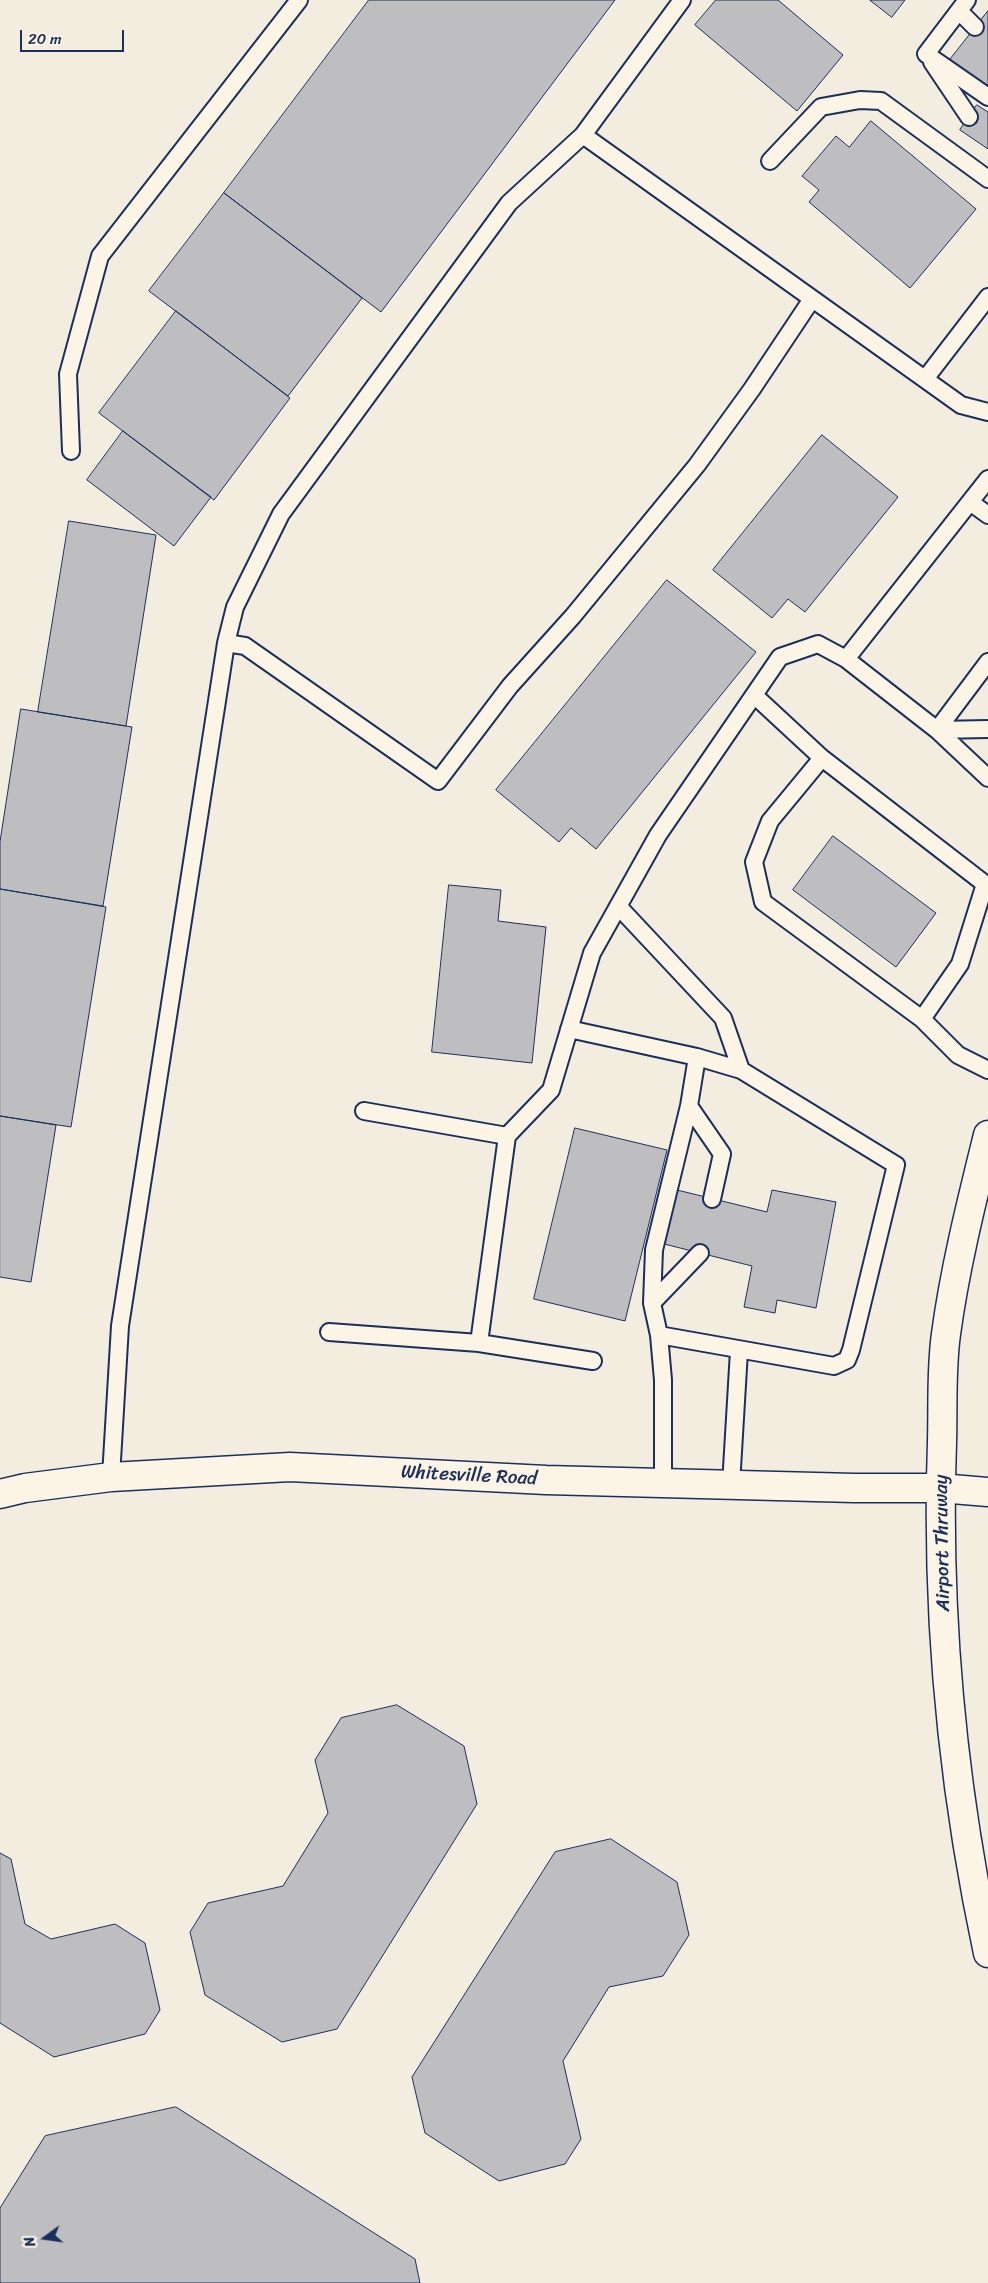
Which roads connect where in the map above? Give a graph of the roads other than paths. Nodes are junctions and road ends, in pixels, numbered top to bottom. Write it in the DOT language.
graph roads {
  1 [pos="299,0"];
  2 [pos="682,0"];
  3 [pos="963,6"];
  4 [pos="976,27"];
  5 [pos="926,54"];
  6 [pos="988,97"];
  7 [pos="969,117"];
  8 [pos="583,135"];
  9 [pos="770,161"];
  10 [pos="988,179"];
  11 [pos="988,297"];
  12 [pos="812,299"];
  13 [pos="925,379"];
  14 [pos="988,412"];
  15 [pos="71,451"];
  16 [pos="988,479"];
  17 [pos="970,502"];
  18 [pos="988,515"];
  19 [pos="226,643"];
  20 [pos="846,659"];
  21 [pos="988,662"];
  22 [pos="754,695"];
  23 [pos="988,729"];
  24 [pos="937,730"];
  25 [pos="822,758"];
  26 [pos="988,778"];
  27 [pos="986,886"];
  28 [pos="618,906"];
  29 [pos="922,1019"];
  30 [pos="569,1030"];
  31 [pos="696,1057"];
  32 [pos="741,1070"];
  33 [pos="988,1070"];
  34 [pos="689,1106"];
  35 [pos="364,1111"];
  36 [pos="988,1135"];
  37 [pos="507,1136"];
  38 [pos="712,1199"];
  39 [pos="700,1253"];
  40 [pos="652,1303"];
  41 [pos="329,1332"];
  42 [pos="659,1335"];
  43 [pos="479,1343"];
  44 [pos="738,1350"];
  45 [pos="593,1361"];
  46 [pos="110,1477"];
  47 [pos="663,1483"];
  48 [pos="731,1485"];
  49 [pos="940,1488"];
  50 [pos="988,1492"];
  51 [pos="0,1494"];
  52 [pos="988,1953"];
  1 -- 15 [label="lane"];
  2 -- 8 [label="lane"];
  3 -- 4 [label="lane"];
  3 -- 5 [label="lane"];
  5 -- 6 [label="lane"];
  5 -- 7 [label="lane"];
  8 -- 12 [label="lane"];
  8 -- 19 [label="lane"];
  9 -- 10 [label="lane"];
  11 -- 13 [label="lane"];
  12 -- 13 [label="lane"];
  12 -- 19 [label="lane"];
  13 -- 14 [label="lane"];
  16 -- 17 [label="lane"];
  17 -- 18 [label="lane"];
  17 -- 20 [label="lane"];
  19 -- 46 [label="lane"];
  20 -- 22 [label="lane"];
  20 -- 24 [label="lane"];
  21 -- 24 [label="lane"];
  22 -- 25 [label="lane"];
  22 -- 28 [label="lane"];
  23 -- 24 [label="lane"];
  24 -- 26 [label="lane"];
  25 -- 27 [label="lane"];
  25 -- 29 [label="lane"];
  27 -- 29 [label="lane"];
  28 -- 30 [label="lane"];
  28 -- 32 [label="lane"];
  29 -- 33 [label="lane"];
  30 -- 31 [label="lane"];
  30 -- 37 [label="lane"];
  31 -- 32 [label="lane"];
  31 -- 34 [label="lane"];
  32 -- 44 [label="lane"];
  34 -- 38 [label="lane"];
  34 -- 40 [label="lane"];
  35 -- 37 [label="lane"];
  36 -- 49 [label="main road, Airport Thruway"];
  37 -- 43 [label="lane"];
  39 -- 40 [label="lane"];
  40 -- 42 [label="lane"];
  41 -- 43 [label="lane"];
  42 -- 44 [label="lane"];
  42 -- 47 [label="lane"];
  43 -- 45 [label="lane"];
  44 -- 48 [label="lane"];
  46 -- 47 [label="main road, Whitesville Road"];
  46 -- 51 [label="main road, Whitesville Road"];
  47 -- 48 [label="main road, Whitesville Road"];
  48 -- 49 [label="main road, Whitesville Road"];
  49 -- 50 [label="main road, Whitesville Road"];
  49 -- 52 [label="main road, Airport Thruway"];
}
